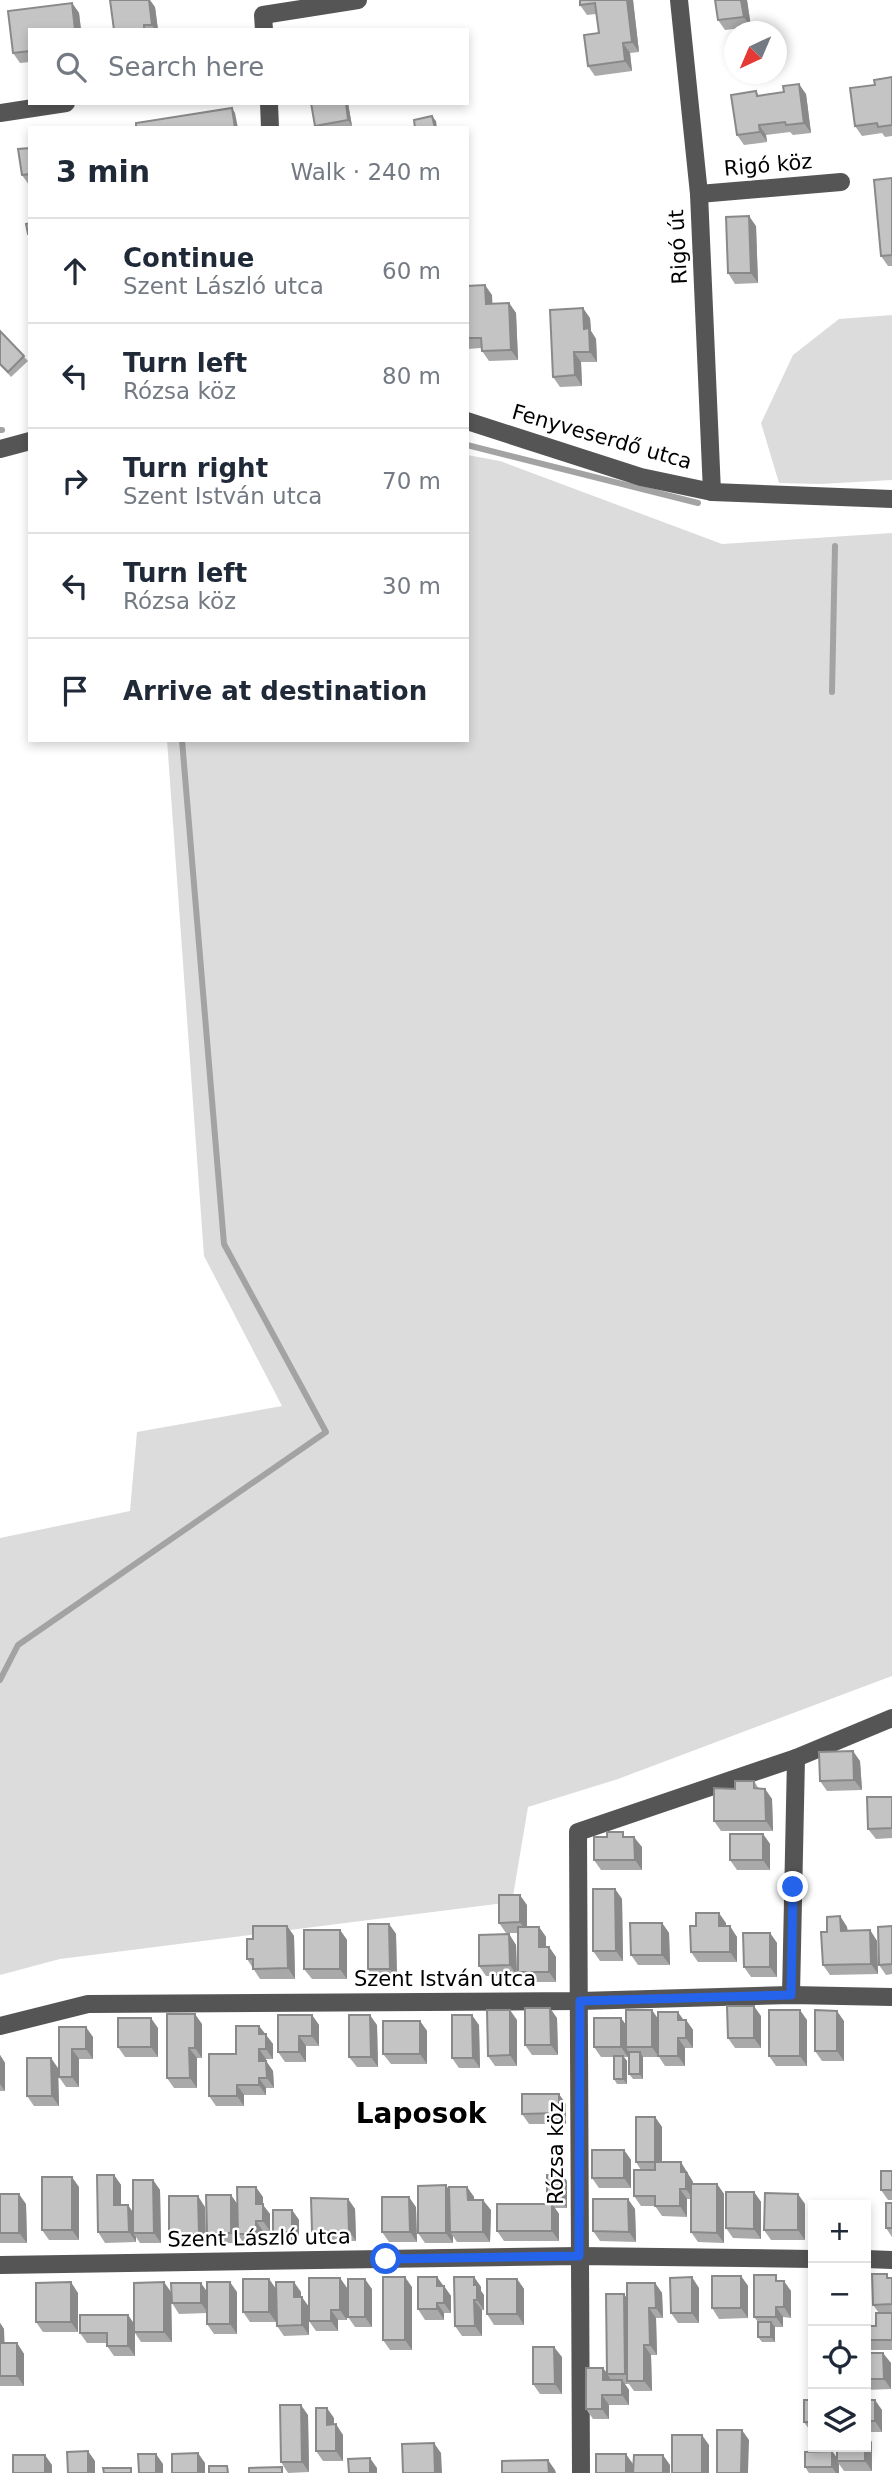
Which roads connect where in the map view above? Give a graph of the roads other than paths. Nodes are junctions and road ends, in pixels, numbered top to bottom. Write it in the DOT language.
graph roads {
  1 [pos="358,0"];
  2 [pos="679,0"];
  3 [pos="264,22"];
  4 [pos="53,105"];
  5 [pos="269,105"];
  6 [pos="0,113"];
  7 [pos="270,126"];
  8 [pos="841,182"];
  9 [pos="698,194"];
  10 [pos="469,422"];
  11 [pos="28,442"];
  12 [pos="0,449"];
  13 [pos="712,492"];
  14 [pos="892,499"];
  15 [pos="892,1718"];
  16 [pos="796,1758"];
  17 [pos="791,1995"];
  18 [pos="892,1997"];
  19 [pos="580,2001"];
  20 [pos="0,2026"];
  21 [pos="579,2256"];
  22 [pos="808,2259"];
  23 [pos="871,2259"];
  24 [pos="892,2260"];
  25 [pos="0,2265"];
  26 [pos="581,2473"];
  1 -- 3 [label="street"];
  2 -- 9 [label="street, Rigó út"];
  4 -- 6 [label="street"];
  5 -- 7 [label="street"];
  8 -- 9 [label="street, Rigó köz"];
  9 -- 13 [label="street, Rigó út"];
  10 -- 13 [label="street, Fenyveserdő utca"];
  11 -- 12 [label="street"];
  13 -- 14 [label="street, Fenyveserdő utca"];
  15 -- 16 [label="street"];
  16 -- 17 [label="street"];
  16 -- 19 [label="street, Rózsa köz"];
  17 -- 18 [label="street, Szent István utca"];
  17 -- 19 [label="street, Szent István utca"];
  19 -- 20 [label="street, Szent István utca"];
  19 -- 21 [label="street, Rózsa köz"];
  21 -- 22 [label="street, Szent László utca"];
  21 -- 25 [label="street, Szent László utca"];
  21 -- 26 [label="street, Rózsa köz"];
  23 -- 24 [label="street"];
}
